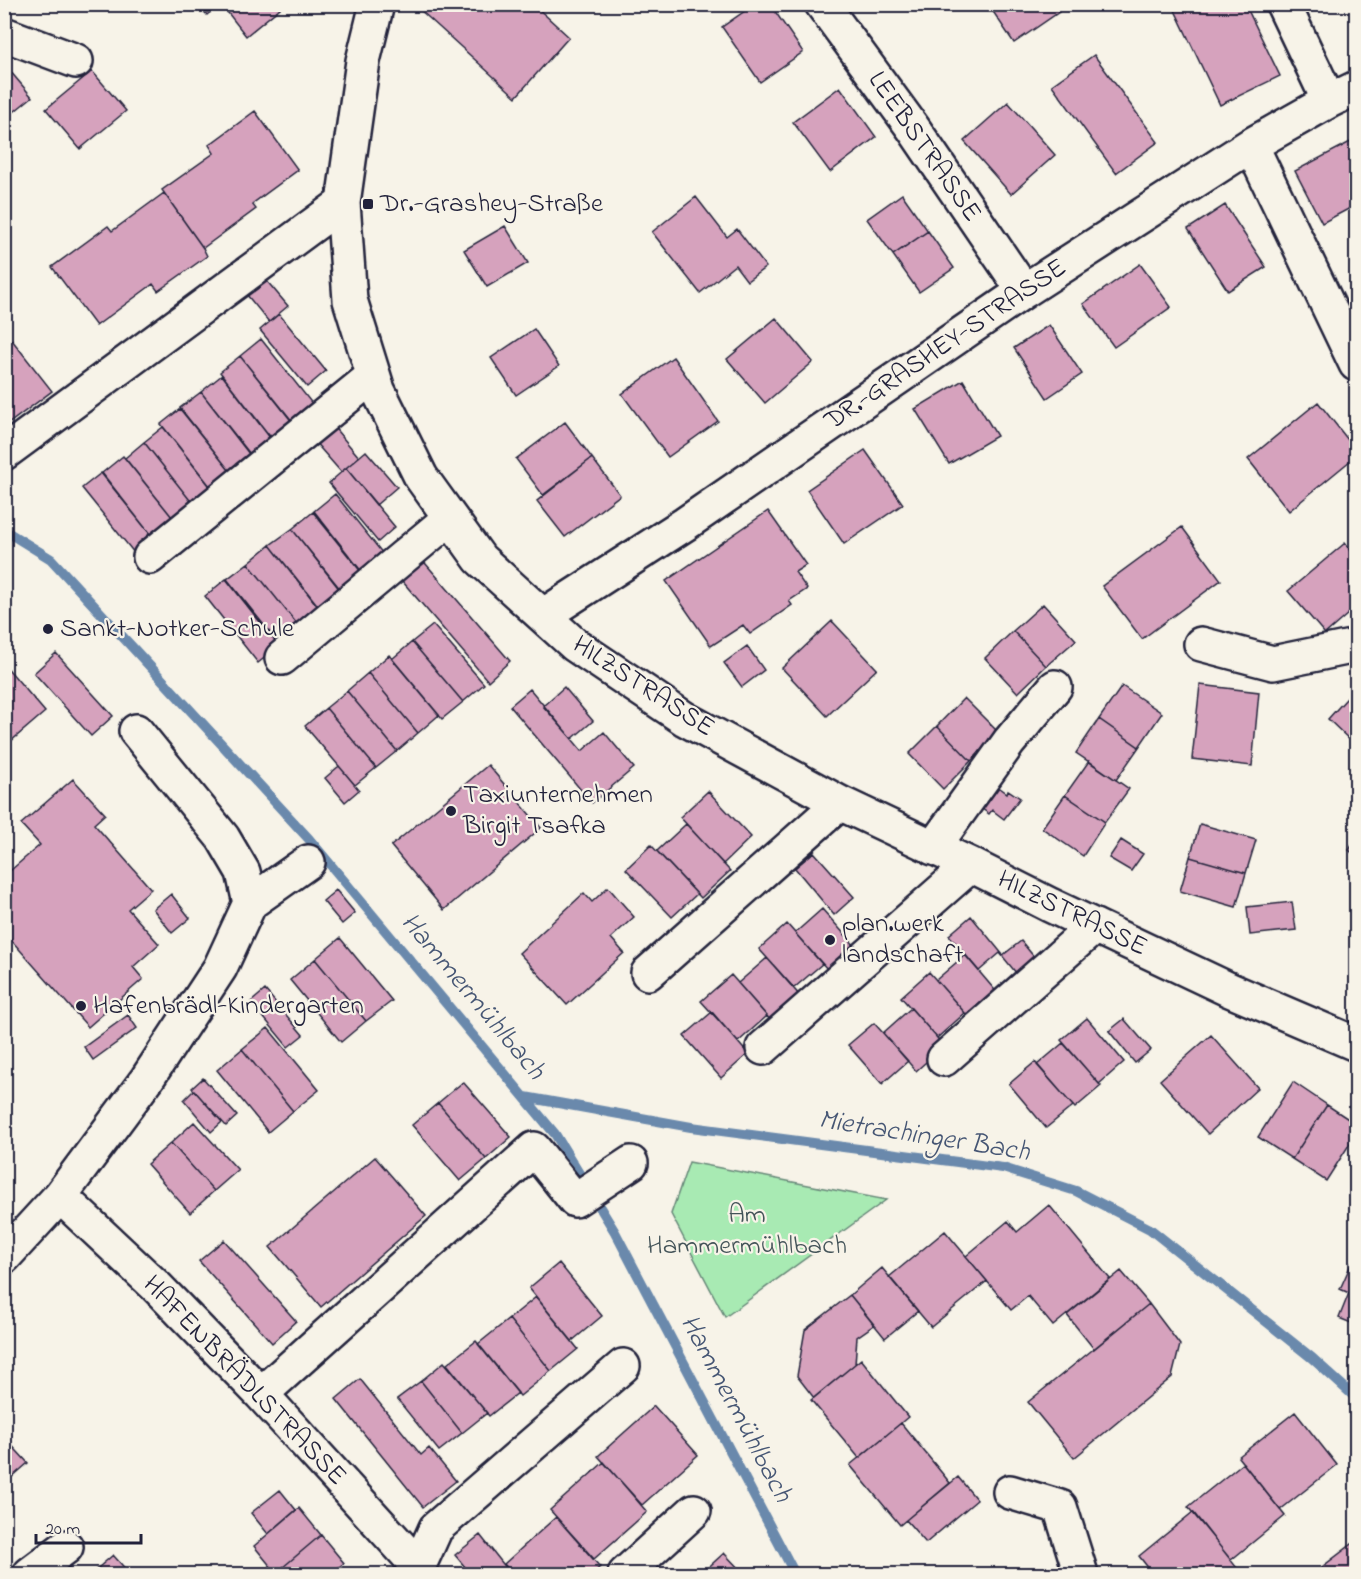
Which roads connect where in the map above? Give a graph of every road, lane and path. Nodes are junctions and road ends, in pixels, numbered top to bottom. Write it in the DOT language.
graph roads {
  1 [pos="377,4"];
  2 [pos="822,4"];
  3 [pos="1283,4"];
  4 [pos="4,34"];
  5 [pos="76,62"];
  6 [pos="1343,95"];
  7 [pos="1251,145"];
  8 [pos="343,203"];
  9 [pos="1024,291"];
  10 [pos="1356,364"];
  11 [pos="373,376"];
  12 [pos="4,453"];
  13 [pos="450,518"];
  14 [pos="150,557"];
  15 [pos="544,615"];
  16 [pos="1201,644"];
  17 [pos="1356,646"];
  18 [pos="282,658"];
  19 [pos="1055,687"];
  20 [pos="136,731"];
  21 [pos="840,803"];
  22 [pos="933,848"];
  23 [pos="308,862"];
  24 [pos="971,865"];
  25 [pos="250,903"];
  26 [pos="1095,926"];
  27 [pos="648,974"];
  28 [pos="1356,1044"];
  29 [pos="763,1048"];
  30 [pos="944,1059"];
  31 [pos="631,1162"];
  32 [pos="60,1196"];
  33 [pos="4,1257"];
  34 [pos="623,1366"];
  35 [pos="261,1394"];
  36 [pos="1010,1492"];
  37 [pos="694,1511"];
  38 [pos="66,1546"];
  39 [pos="409,1569"];
  40 [pos="30,1575"];
  41 [pos="625,1575"];
  42 [pos="1081,1575"];
  1 -- 8 [label="street, HILZSTRASSE"];
  2 -- 9 [label="street, LEEBSTRASSE"];
  3 -- 6 [label="street"];
  4 -- 5 [label="street"];
  6 -- 7 [label="street, DR.-GRASHEY-STRASSE"];
  7 -- 9 [label="street, DR.-GRASHEY-STRASSE"];
  7 -- 10 [label="street"];
  8 -- 11 [label="street, HILZSTRASSE"];
  8 -- 12 [label="street"];
  9 -- 15 [label="street, DR.-GRASHEY-STRASSE"];
  11 -- 13 [label="street, HILZSTRASSE"];
  11 -- 14 [label="street"];
  13 -- 15 [label="street, HILZSTRASSE"];
  13 -- 18 [label="street"];
  15 -- 21 [label="street, HILZSTRASSE"];
  16 -- 17 [label="street"];
  19 -- 22 [label="street"];
  20 -- 25 [label="street"];
  21 -- 22 [label="street, HILZSTRASSE"];
  21 -- 27 [label="street"];
  22 -- 24 [label="street, HILZSTRASSE"];
  23 -- 25 [label="street"];
  24 -- 26 [label="street, HILZSTRASSE"];
  24 -- 29 [label="street"];
  25 -- 32 [label="street"];
  26 -- 28 [label="street, HILZSTRASSE"];
  26 -- 30 [label="street"];
  31 -- 35 [label="street"];
  32 -- 33 [label="street"];
  32 -- 35 [label="street, HAFENBRÄDLSTRASSE"];
  34 -- 39 [label="street"];
  35 -- 39 [label="street, HAFENBRÄDLSTRASSE"];
  36 -- 42 [label="street"];
  37 -- 41 [label="street"];
  38 -- 40 [label="street"];
}
